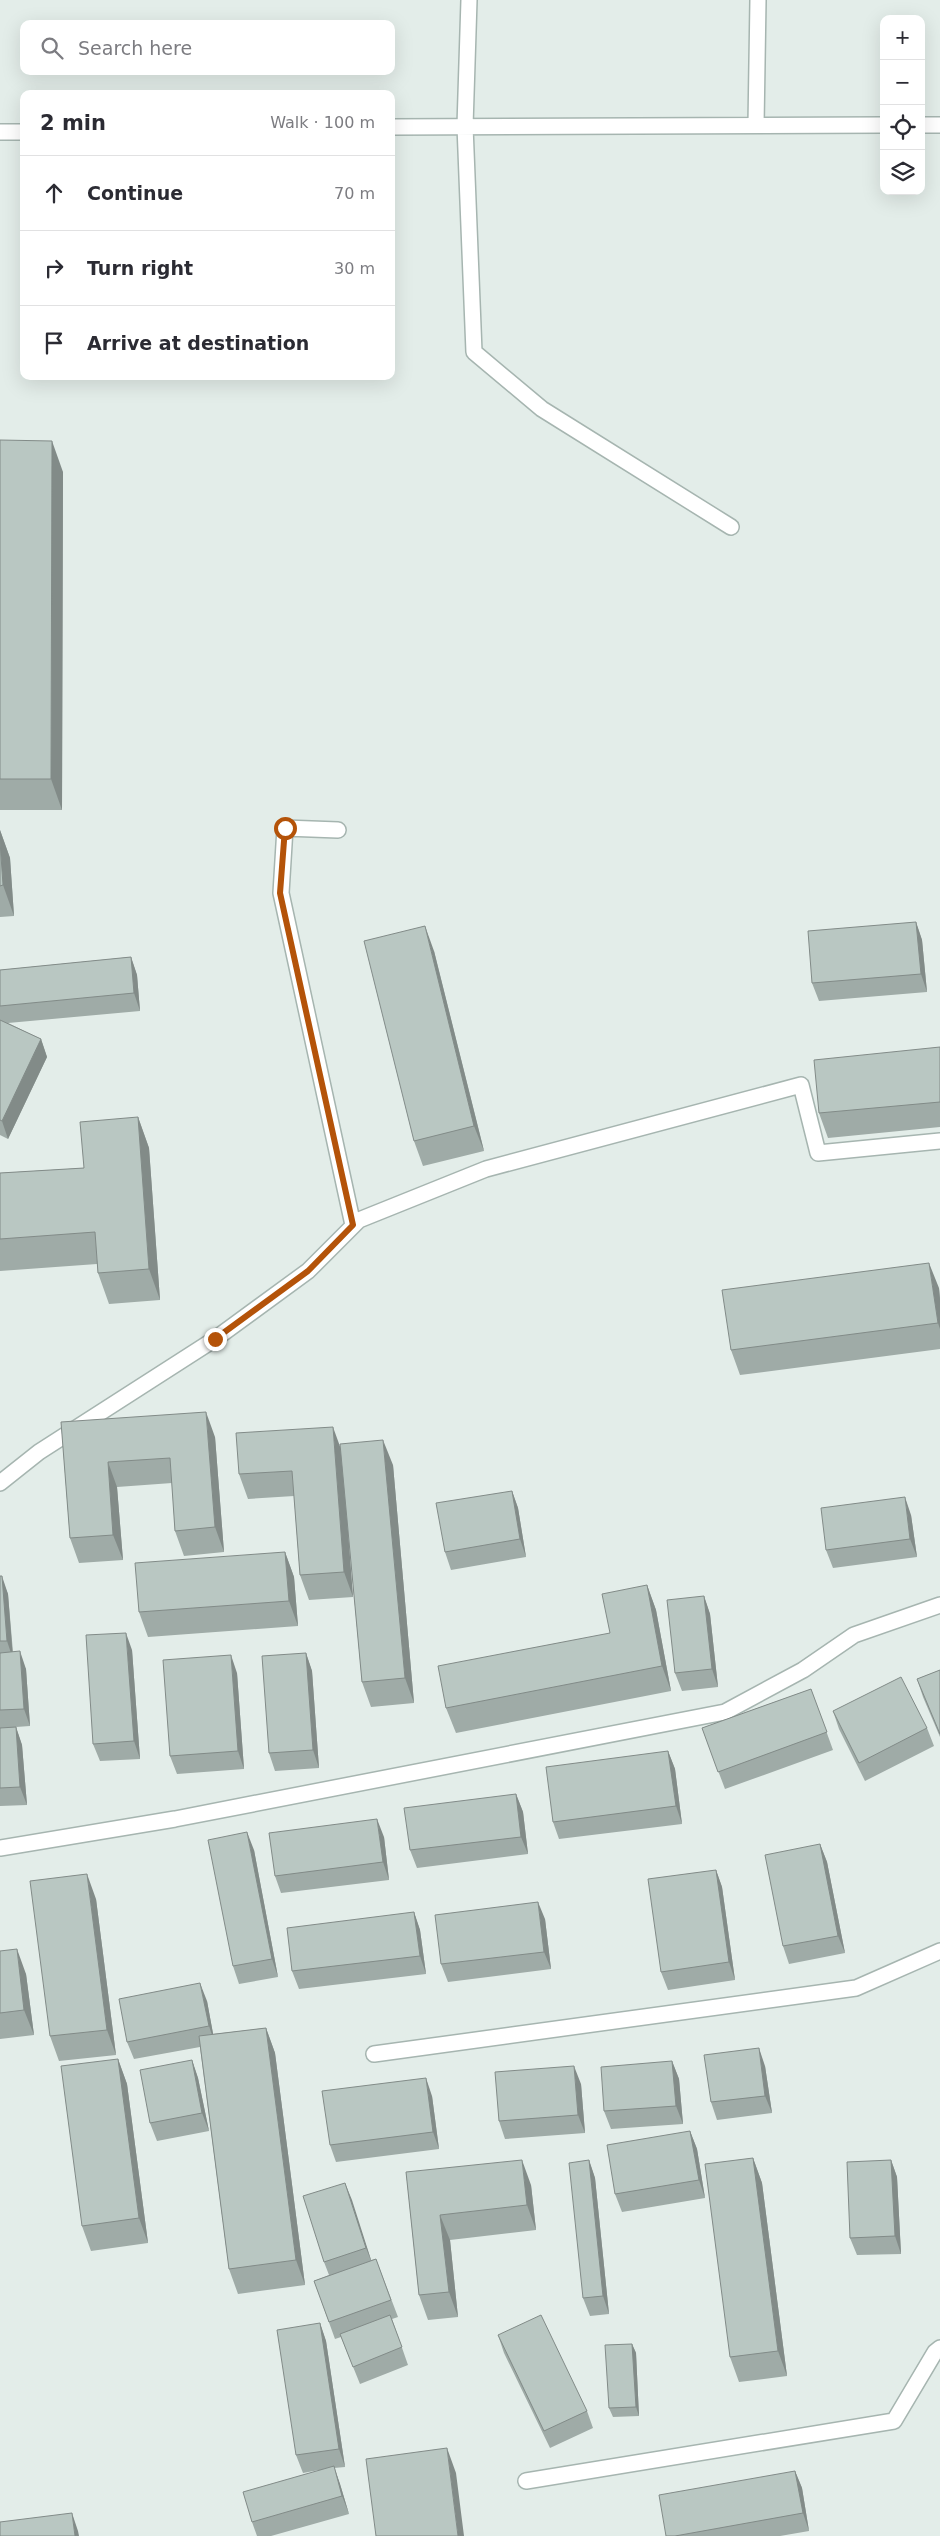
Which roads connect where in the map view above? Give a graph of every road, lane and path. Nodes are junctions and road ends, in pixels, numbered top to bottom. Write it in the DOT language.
graph roads {
  1 [pos="469,0"];
  2 [pos="758,0"];
  3 [pos="756,125"];
  4 [pos="880,125"];
  5 [pos="925,125"];
  6 [pos="940,125"];
  7 [pos="465,126"];
  8 [pos="395,127"];
  9 [pos="0,132"];
  10 [pos="20,132"];
  11 [pos="731,528"];
  12 [pos="338,830"];
  13 [pos="940,1141"];
  14 [pos="353,1225"];
  15 [pos="0,1483"];
  16 [pos="940,1605"];
  17 [pos="0,1848"];
  18 [pos="940,1951"];
  19 [pos="374,2054"];
  20 [pos="940,2348"];
  21 [pos="526,2481"];
  1 -- 7 [label="street"];
  2 -- 3 [label="street"];
  3 -- 4 [label="street"];
  3 -- 7 [label="street"];
  5 -- 6 [label="street"];
  7 -- 8 [label="street"];
  7 -- 11 [label="street"];
  9 -- 10 [label="street"];
  12 -- 14 [label="street"];
  13 -- 14 [label="street"];
  14 -- 15 [label="street"];
  16 -- 17 [label="street"];
  18 -- 19 [label="street"];
  20 -- 21 [label="street"];
}
